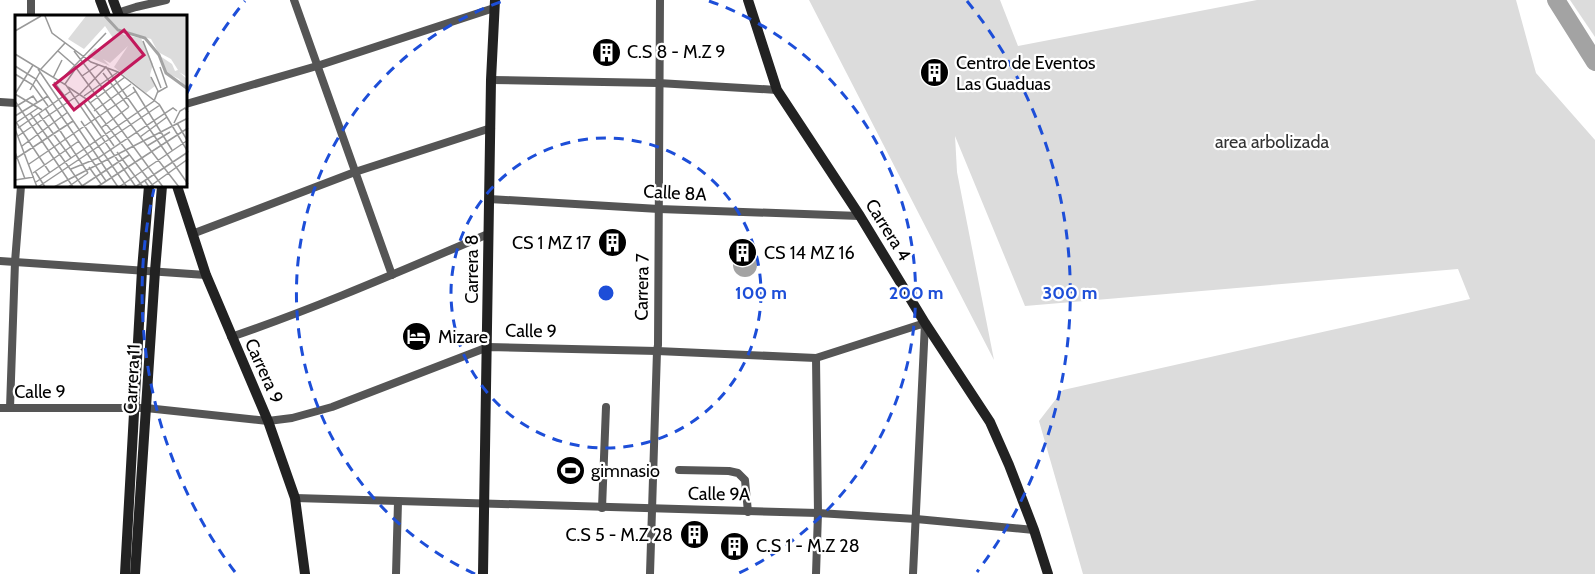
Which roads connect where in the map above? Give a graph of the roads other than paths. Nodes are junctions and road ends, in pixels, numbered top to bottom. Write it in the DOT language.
graph roads {
  1 [pos="32,0"];
  2 [pos="100,0"];
  3 [pos="112,0"];
  4 [pos="166,0"];
  5 [pos="294,0"];
  6 [pos="660,0"];
  7 [pos="748,0"];
  8 [pos="495,4"];
  9 [pos="31,15"];
  10 [pos="114,15"];
  11 [pos="317,66"];
  12 [pos="491,80"];
  13 [pos="658,83"];
  14 [pos="777,90"];
  15 [pos="0,102"];
  16 [pos="15,103"];
  17 [pos="188,103"];
  18 [pos="491,128"];
  19 [pos="355,172"];
  20 [pos="21,188"];
  21 [pos="149,188"];
  22 [pos="162,188"];
  23 [pos="178,188"];
  24 [pos="489,199"];
  25 [pos="659,209"];
  26 [pos="860,216"];
  27 [pos="192,234"];
  28 [pos="488,234"];
  29 [pos="0,261"];
  30 [pos="15,262"];
  31 [pos="142,270"];
  32 [pos="155,271"];
  33 [pos="206,275"];
  34 [pos="392,275"];
  35 [pos="926,323"];
  36 [pos="231,338"];
  37 [pos="488,347"];
  38 [pos="657,351"];
  39 [pos="816,358"];
  40 [pos="606,407"];
  41 [pos="0,408"];
  42 [pos="10,408"];
  43 [pos="141,408"];
  44 [pos="268,421"];
  45 [pos="679,470"];
  46 [pos="295,498"];
  47 [pos="398,502"];
  48 [pos="483,505"];
  49 [pos="603,508"];
  50 [pos="651,509"];
  51 [pos="748,512"];
  52 [pos="818,513"];
  53 [pos="916,519"];
  54 [pos="1034,530"];
  55 [pos="125,574"];
  56 [pos="135,574"];
  57 [pos="304,574"];
  58 [pos="396,574"];
  59 [pos="483,574"];
  60 [pos="650,574"];
  61 [pos="816,574"];
  62 [pos="913,574"];
  63 [pos="1048,574"];
  1 -- 9 [label="street"];
  2 -- 10 [label="main road"];
  3 -- 10 [label="main road"];
  4 -- 10 [label="street"];
  5 -- 11 [label="street"];
  6 -- 13 [label="street, Carrera 7"];
  7 -- 14 [label="main road, Carrera 4"];
  8 -- 11 [label="street"];
  8 -- 12 [label="main road, Carrera 8"];
  11 -- 17 [label="street"];
  11 -- 19 [label="street"];
  12 -- 13 [label="street"];
  12 -- 18 [label="main road, Carrera 8"];
  13 -- 14 [label="street"];
  13 -- 25 [label="street, Carrera 7"];
  14 -- 26 [label="main road, Carrera 4"];
  15 -- 16 [label="street"];
  18 -- 19 [label="street"];
  18 -- 24 [label="main road, Carrera 8"];
  19 -- 27 [label="street"];
  19 -- 34 [label="street"];
  20 -- 30 [label="street"];
  21 -- 31 [label="main road, Carrera 11"];
  22 -- 32 [label="main road, Carrera 11"];
  23 -- 27 [label="main road, Carrera 9"];
  24 -- 25 [label="street, Calle 8A"];
  24 -- 28 [label="main road, Carrera 8"];
  25 -- 26 [label="street, Calle 8A"];
  25 -- 38 [label="street, Carrera 7"];
  26 -- 35 [label="main road, Carrera 4"];
  27 -- 33 [label="main road, Carrera 9"];
  28 -- 34 [label="street"];
  28 -- 37 [label="main road, Carrera 8"];
  29 -- 30 [label="street"];
  30 -- 31 [label="street"];
  30 -- 42 [label="street"];
  31 -- 32 [label="street"];
  31 -- 43 [label="main road, Carrera 11"];
  32 -- 33 [label="street"];
  32 -- 43 [label="main road, Carrera 11"];
  33 -- 36 [label="main road, Carrera 9"];
  34 -- 36 [label="street"];
  35 -- 39 [label="street, Calle 9"];
  35 -- 53 [label="street"];
  35 -- 54 [label="main road, Carrera 4"];
  36 -- 44 [label="main road, Carrera 9"];
  37 -- 38 [label="street, Calle 9"];
  37 -- 44 [label="street, Calle 9"];
  37 -- 48 [label="main road, Carrera 8"];
  38 -- 39 [label="street, Calle 9"];
  38 -- 50 [label="street, Carrera 7"];
  39 -- 52 [label="street"];
  40 -- 49 [label="street"];
  41 -- 42 [label="street, Calle 9"];
  42 -- 43 [label="street, Calle 9"];
  43 -- 44 [label="street, Calle 9"];
  43 -- 55 [label="main road, Carrera 11"];
  43 -- 56 [label="main road, Carrera 11"];
  44 -- 46 [label="main road, Carrera 9"];
  45 -- 51 [label="street"];
  46 -- 47 [label="street, Calle 9A"];
  46 -- 57 [label="main road, Carrera 9"];
  47 -- 48 [label="street, Calle 9A"];
  47 -- 58 [label="street"];
  48 -- 49 [label="street, Calle 9A"];
  48 -- 59 [label="main road, Carrera 8"];
  49 -- 50 [label="street, Calle 9A"];
  50 -- 51 [label="street, Calle 9A"];
  50 -- 60 [label="street, Carrera 7"];
  51 -- 52 [label="street, Calle 9A"];
  52 -- 53 [label="street, Calle 9A"];
  52 -- 61 [label="street"];
  53 -- 54 [label="street, Calle 9A"];
  53 -- 62 [label="street"];
  54 -- 63 [label="main road, Carrera 4"];
}
